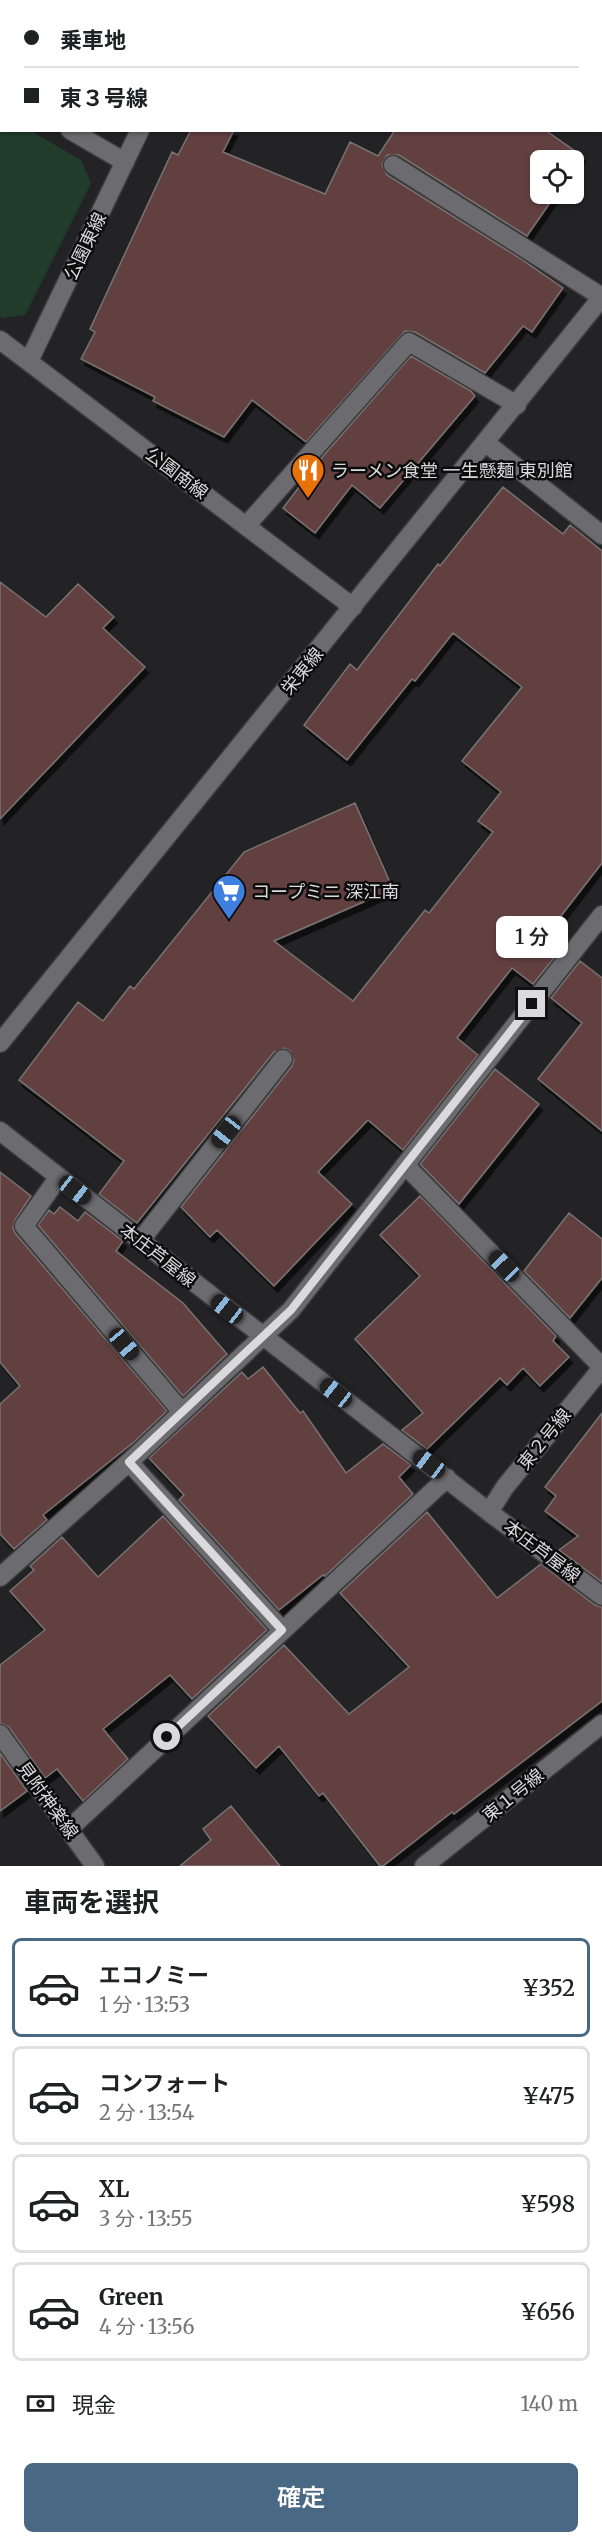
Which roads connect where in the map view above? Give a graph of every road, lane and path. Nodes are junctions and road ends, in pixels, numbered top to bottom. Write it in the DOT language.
graph roads {
  1 [pos="73,132"];
  2 [pos="139,132"];
  3 [pos="125,162"];
  4 [pos="393,165"];
  5 [pos="602,297"];
  6 [pos="0,340"];
  7 [pos="29,361"];
  8 [pos="517,405"];
  9 [pos="486,443"];
  10 [pos="246,526"];
  11 [pos="602,535"];
  12 [pos="353,607"];
  13 [pos="602,915"];
  14 [pos="0,1043"];
  15 [pos="283,1059"];
  16 [pos="0,1131"];
  17 [pos="405,1165"];
  18 [pos="58,1178"];
  19 [pos="140,1241"];
  20 [pos="262,1336"];
  21 [pos="602,1368"];
  22 [pos="182,1412"];
  23 [pos="129,1462"];
  24 [pos="447,1478"];
  25 [pos="489,1512"];
  26 [pos="0,1577"];
  27 [pos="602,1596"];
  28 [pos="282,1630"];
  29 [pos="602,1724"];
  30 [pos="0,1734"];
  31 [pos="69,1828"];
  32 [pos="95,1866"];
  33 [pos="424,1866"];
  1 -- 3 [label="street"];
  2 -- 3 [label="street, 公園東線"];
  3 -- 7 [label="street, 公園東線"];
  4 -- 5 [label="street"];
  5 -- 8 [label="street, 栄東線"];
  6 -- 7 [label="street, 公園南線"];
  7 -- 10 [label="street, 公園南線"];
  8 -- 9 [label="street, 栄東線"];
  8 -- 10 [label="street"];
  9 -- 11 [label="street"];
  9 -- 12 [label="street, 栄東線"];
  10 -- 12 [label="street, 公園南線"];
  12 -- 14 [label="street, 栄東線"];
  13 -- 17 [label="street"];
  15 -- 19 [label="street"];
  16 -- 18 [label="street, 本庄芦屋線"];
  17 -- 20 [label="street"];
  17 -- 21 [label="street"];
  18 -- 19 [label="street, 本庄芦屋線"];
  18 -- 22 [label="street"];
  19 -- 20 [label="street, 本庄芦屋線"];
  20 -- 22 [label="street"];
  20 -- 24 [label="street, 本庄芦屋線"];
  21 -- 25 [label="street, 東２号線"];
  22 -- 23 [label="street"];
  23 -- 26 [label="street"];
  23 -- 28 [label="street"];
  24 -- 25 [label="street, 本庄芦屋線"];
  24 -- 28 [label="street"];
  25 -- 27 [label="street, 本庄芦屋線"];
  28 -- 31 [label="street"];
  29 -- 33 [label="street, 東１号線"];
  30 -- 31 [label="street, 見附神楽線"];
  31 -- 32 [label="street, 見附神楽線"];
}
